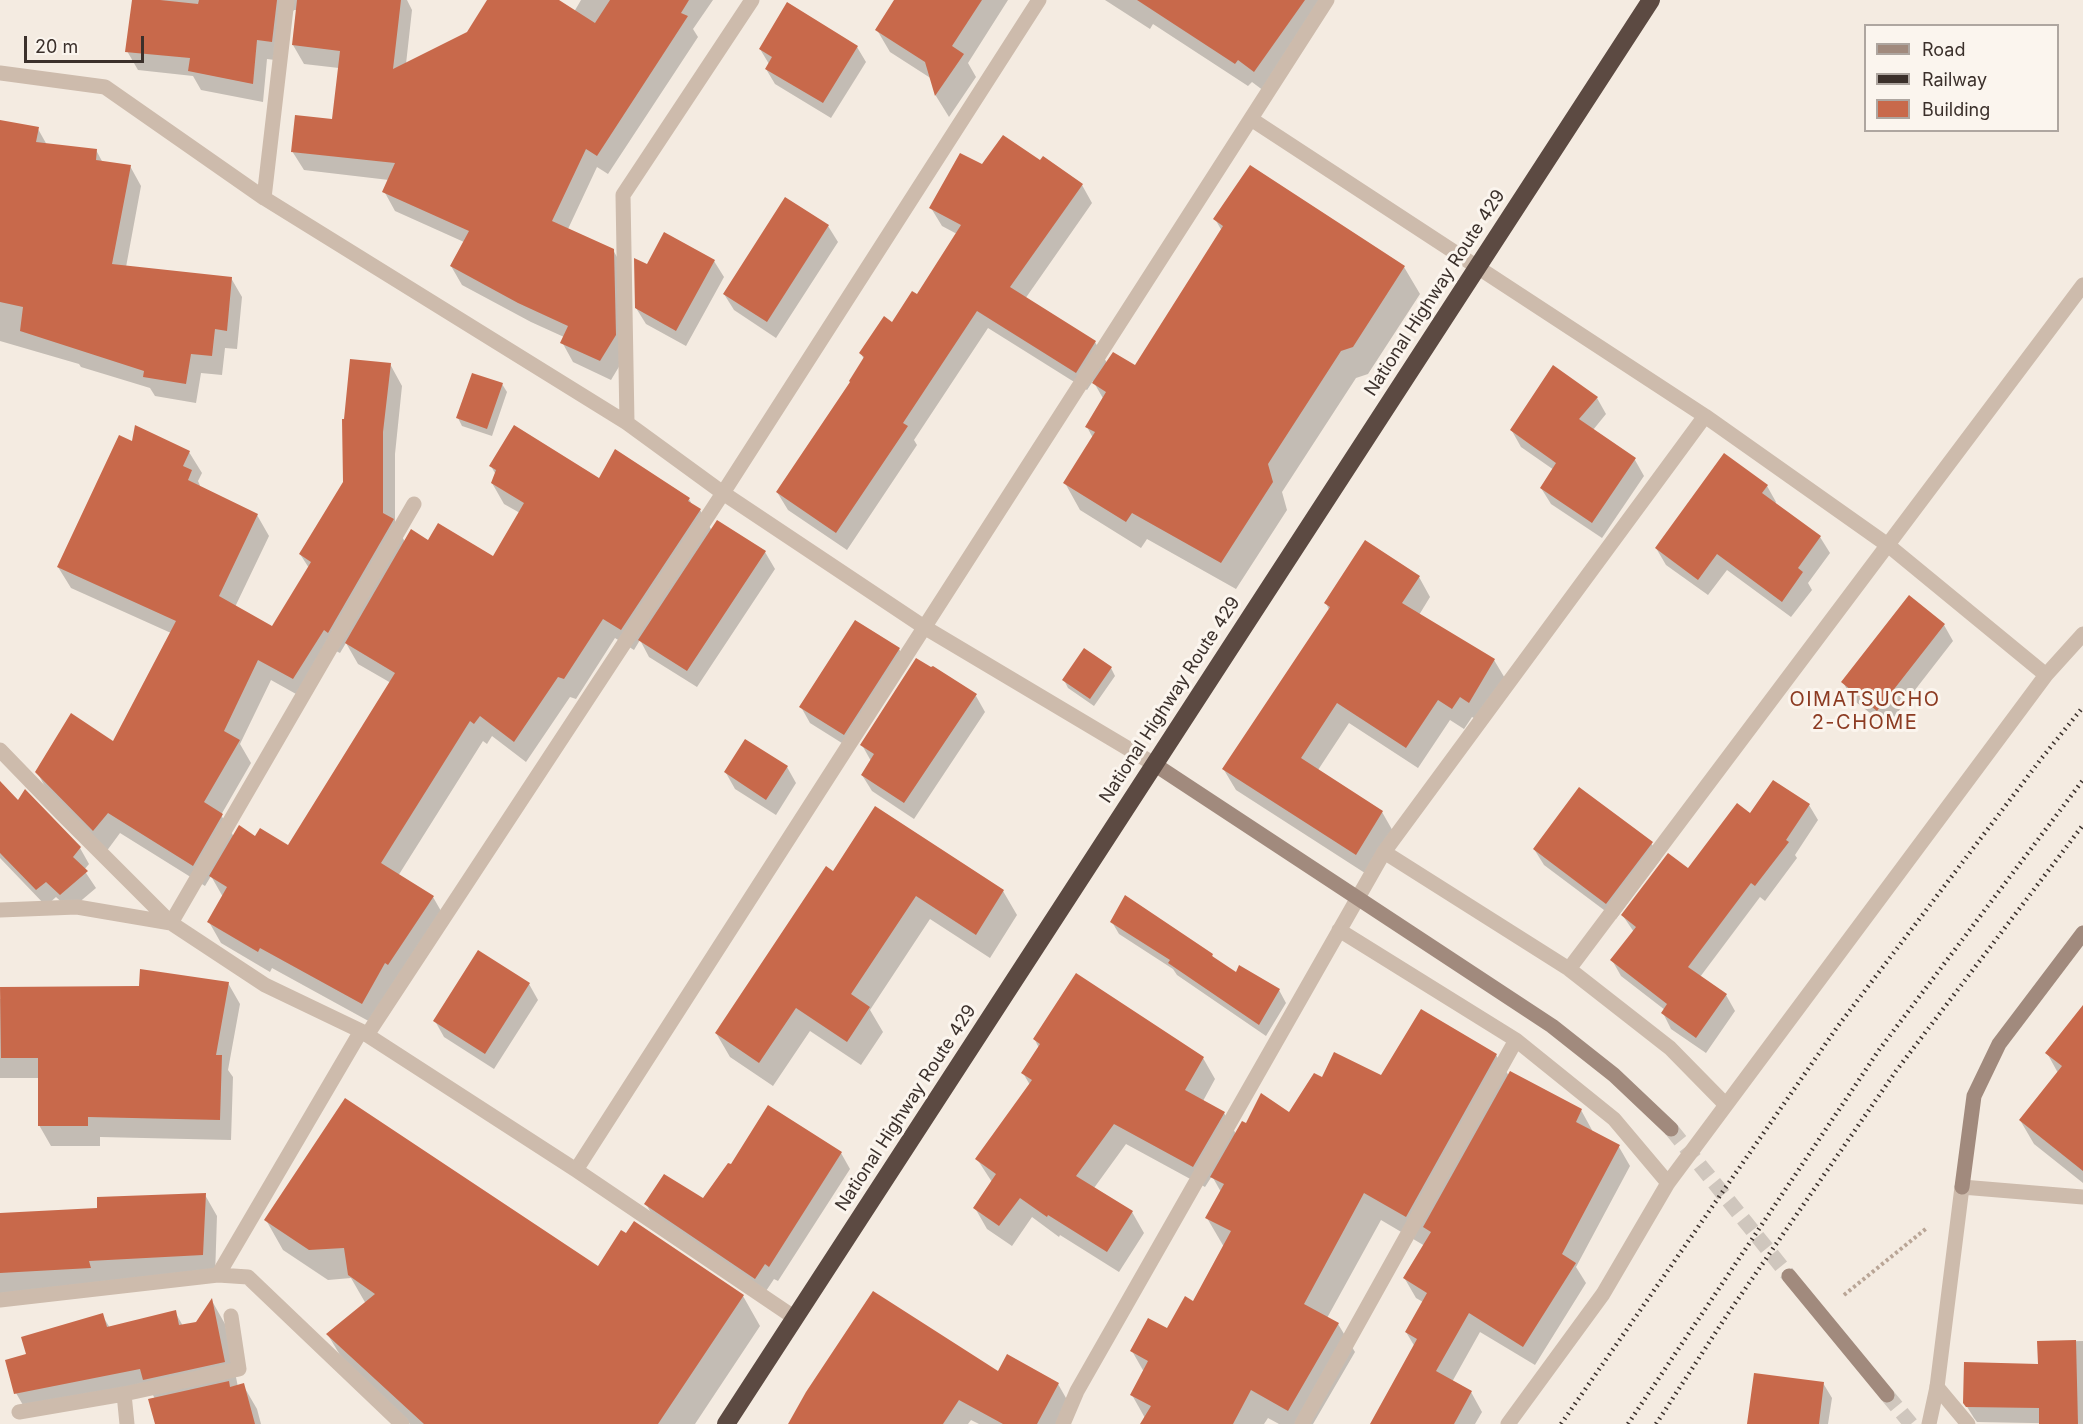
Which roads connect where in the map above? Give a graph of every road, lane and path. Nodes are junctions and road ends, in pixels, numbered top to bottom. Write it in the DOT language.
graph roads {
  1 [pos="287,0"];
  2 [pos="752,0"];
  3 [pos="1039,0"];
  4 [pos="1327,0"];
  5 [pos="1650,0"];
  6 [pos="0,73"];
  7 [pos="1251,120"];
  8 [pos="264,198"];
  9 [pos="1478,266"];
  10 [pos="2083,285"];
  11 [pos="1706,416"];
  12 [pos="627,423"];
  13 [pos="723,493"];
  14 [pos="414,504"];
  15 [pos="1889,546"];
  16 [pos="924,627"];
  17 [pos="2083,634"];
  18 [pos="2046,675"];
  19 [pos="0,750"];
  20 [pos="1154,764"];
  21 [pos="1384,852"];
  22 [pos="1358,897"];
  23 [pos="0,910"];
  24 [pos="171,923"];
  25 [pos="1339,930"];
  26 [pos="2083,933"];
  27 [pos="1569,969"];
  28 [pos="364,1033"];
  29 [pos="1516,1040"];
  30 [pos="1726,1105"];
  31 [pos="1671,1129"];
  32 [pos="576,1170"];
  33 [pos="1668,1183"];
  34 [pos="1962,1187"];
  35 [pos="2083,1197"];
  36 [pos="1920,1232"];
  37 [pos="218,1275"];
  38 [pos="1789,1276"];
  39 [pos="1844,1295"];
  40 [pos="0,1300"];
  41 [pos="231,1316"];
  42 [pos="795,1318"];
  43 [pos="1937,1387"];
  44 [pos="124,1394"];
  45 [pos="1887,1395"];
  46 [pos="19,1412"];
  47 [pos="128,1424"];
  48 [pos="402,1424"];
  49 [pos="726,1424"];
  50 [pos="1063,1424"];
  51 [pos="1302,1424"];
  52 [pos="1508,1424"];
  53 [pos="1929,1424"];
  54 [pos="1968,1424"];
  1 -- 8 [label="street"];
  2 -- 12 [label="street"];
  3 -- 13 [label="street"];
  4 -- 7 [label="street"];
  5 -- 9 [label="highway, National Highway Route 429"];
  6 -- 8 [label="street"];
  7 -- 9 [label="street"];
  7 -- 16 [label="street"];
  8 -- 12 [label="street"];
  9 -- 11 [label="street"];
  9 -- 20 [label="highway, National Highway Route 429"];
  10 -- 15 [label="street"];
  11 -- 15 [label="street"];
  11 -- 21 [label="street"];
  12 -- 13 [label="street"];
  13 -- 16 [label="street"];
  13 -- 28 [label="street"];
  14 -- 24 [label="street"];
  15 -- 18 [label="street"];
  15 -- 27 [label="street"];
  16 -- 20 [label="street"];
  16 -- 32 [label="street"];
  17 -- 18 [label="street"];
  18 -- 30 [label="street"];
  19 -- 24 [label="street"];
  20 -- 22 [label="street"];
  20 -- 42 [label="highway, National Highway Route 429"];
  21 -- 22 [label="street"];
  21 -- 27 [label="street"];
  22 -- 25 [label="street"];
  22 -- 31 [label="street"];
  23 -- 24 [label="street"];
  24 -- 28 [label="street"];
  25 -- 29 [label="street"];
  25 -- 50 [label="street"];
  26 -- 34 [label="street"];
  27 -- 30 [label="street"];
  28 -- 32 [label="street"];
  28 -- 37 [label="street"];
  29 -- 33 [label="street"];
  29 -- 51 [label="street"];
  30 -- 33 [label="street"];
  32 -- 42 [label="street"];
  33 -- 52 [label="street"];
  34 -- 35 [label="street"];
  34 -- 43 [label="street"];
  36 -- 39 [label="path"];
  37 -- 40 [label="street"];
  37 -- 48 [label="street"];
  38 -- 45 [label="street"];
  41 -- 44 [label="street"];
  42 -- 49 [label="highway, National Highway Route 429"];
  43 -- 53 [label="street"];
  43 -- 54 [label="street"];
  44 -- 46 [label="street"];
  44 -- 47 [label="street"];
}
